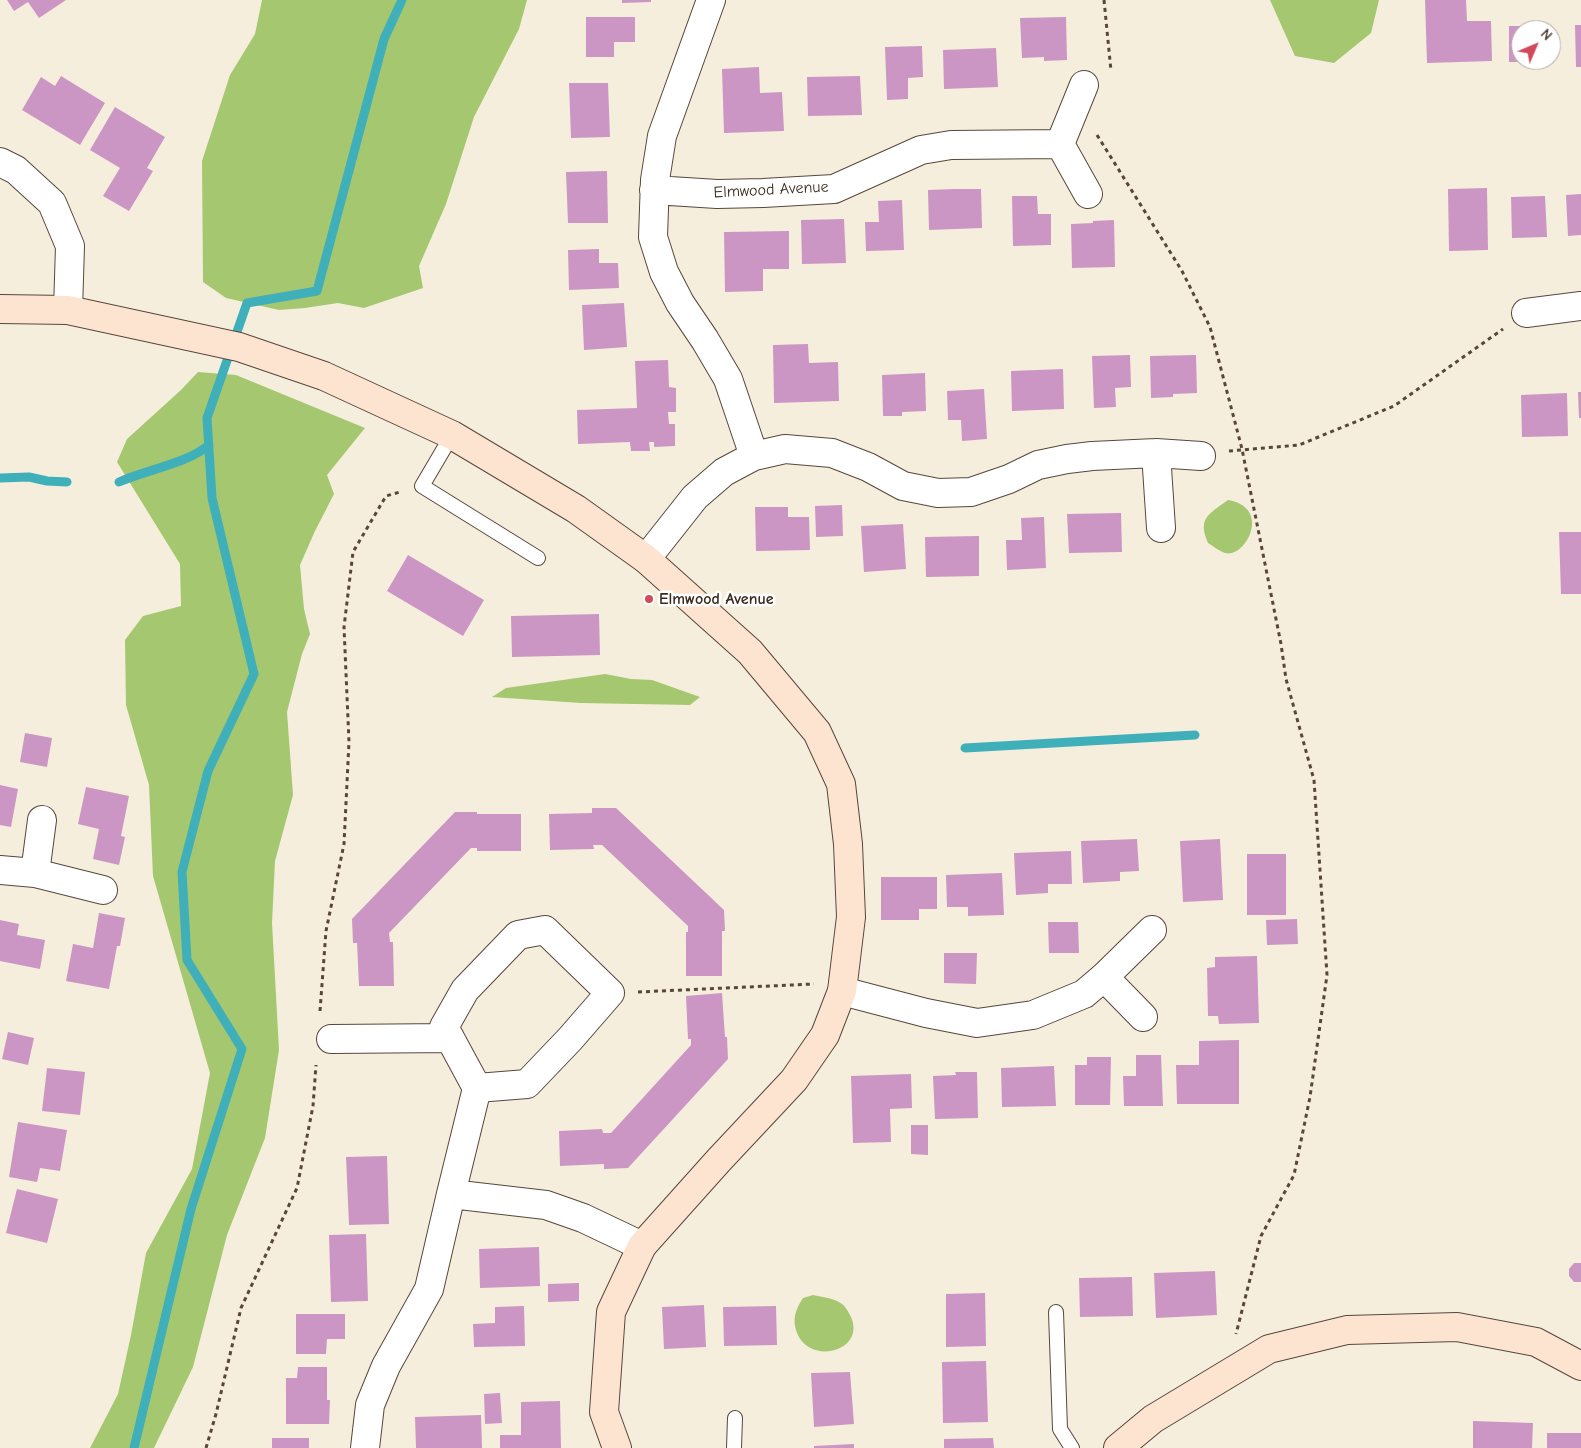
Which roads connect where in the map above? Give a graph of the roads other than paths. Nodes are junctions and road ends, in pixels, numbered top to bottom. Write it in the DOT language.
graph roads {
  1 [pos="712,0"];
  2 [pos="1084,85"];
  3 [pos="1060,144"];
  4 [pos="0,162"];
  5 [pos="654,190"];
  6 [pos="1088,194"];
  7 [pos="1581,306"];
  8 [pos="0,309"];
  9 [pos="68,310"];
  10 [pos="1526,313"];
  11 [pos="452,435"];
  12 [pos="1156,453"];
  13 [pos="754,456"];
  14 [pos="1201,456"];
  15 [pos="1161,528"];
  16 [pos="538,558"];
  17 [pos="646,558"];
  18 [pos="42,820"];
  19 [pos="0,870"];
  20 [pos="34,874"];
  21 [pos="103,890"];
  22 [pos="1152,930"];
  23 [pos="1104,977"];
  24 [pos="842,987"];
  25 [pos="1143,1018"];
  26 [pos="323,1038"];
  27 [pos="450,1038"];
  28 [pos="477,1088"];
  29 [pos="451,1194"];
  30 [pos="642,1246"];
  31 [pos="1056,1312"];
  32 [pos="1581,1366"];
  33 [pos="735,1418"];
  34 [pos="365,1448"];
  35 [pos="617,1448"];
  36 [pos="734,1448"];
  37 [pos="1072,1448"];
  38 [pos="1118,1448"];
  1 -- 5 [label="street"];
  2 -- 3 [label="street"];
  3 -- 5 [label="street, Elmwood Avenue"];
  3 -- 6 [label="street"];
  4 -- 9 [label="street"];
  5 -- 13 [label="street"];
  7 -- 10 [label="street"];
  8 -- 9 [label="street"];
  9 -- 11 [label="street"];
  11 -- 16 [label="lane"];
  11 -- 17 [label="street"];
  12 -- 13 [label="street"];
  12 -- 14 [label="street"];
  12 -- 15 [label="street"];
  13 -- 17 [label="street"];
  17 -- 24 [label="street"];
  18 -- 20 [label="street"];
  19 -- 20 [label="street"];
  20 -- 21 [label="street"];
  22 -- 23 [label="street"];
  23 -- 24 [label="street"];
  23 -- 25 [label="street"];
  24 -- 30 [label="street"];
  26 -- 27 [label="street"];
  27 -- 28 [label="street"];
  27 -- 28 [label="street"];
  28 -- 29 [label="street"];
  29 -- 30 [label="street"];
  29 -- 34 [label="street"];
  30 -- 35 [label="street"];
  31 -- 37 [label="lane"];
  32 -- 38 [label="street"];
  33 -- 36 [label="lane"];
}
